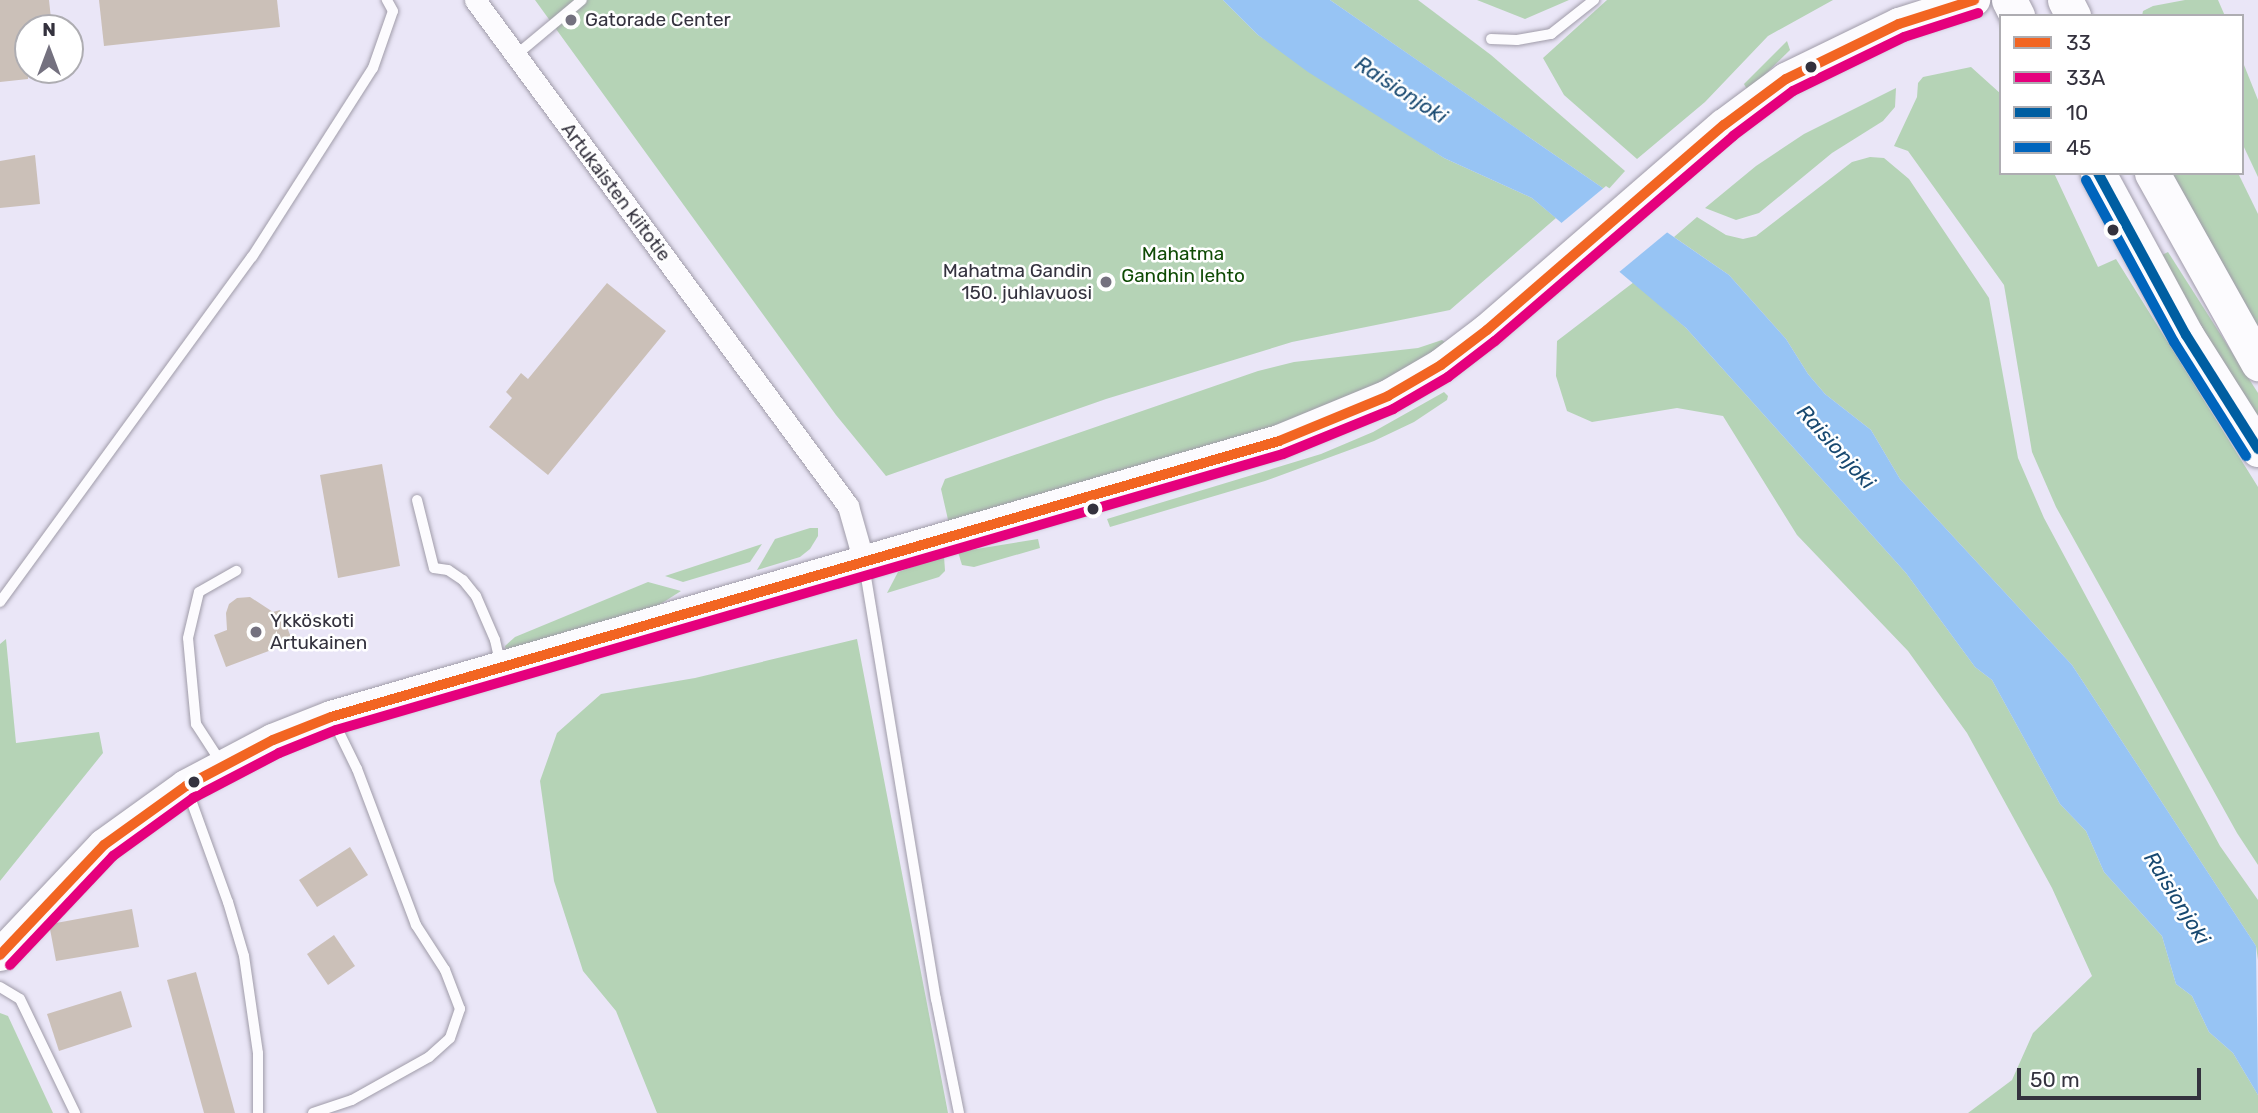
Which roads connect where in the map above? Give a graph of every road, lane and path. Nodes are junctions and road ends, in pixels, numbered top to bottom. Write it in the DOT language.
graph roads {
  1 [pos="387,0"];
  2 [pos="475,0"];
  3 [pos="582,0"];
  4 [pos="1594,0"];
  5 [pos="1974,0"];
  6 [pos="1491,39"];
  7 [pos="515,56"];
  8 [pos="2099,175"];
  9 [pos="2153,175"];
  10 [pos="2258,363"];
  11 [pos="2258,449"];
  12 [pos="417,500"];
  13 [pos="864,562"];
  14 [pos="236,571"];
  15 [pos="0,602"];
  16 [pos="502,668"];
  17 [pos="331,717"];
  18 [pos="222,764"];
  19 [pos="186,786"];
  20 [pos="0,955"];
  21 [pos="0,987"];
  22 [pos="75,1113"];
  23 [pos="258,1113"];
  24 [pos="313,1113"];
  25 [pos="959,1113"];
  1 -- 15 [label="lane"];
  2 -- 7 [label="street, Artukaisten kiitotie"];
  3 -- 7 [label="lane"];
  4 -- 6 [label="lane"];
  5 -- 13 [label="street"];
  7 -- 13 [label="street, Artukaisten kiitotie"];
  8 -- 11 [label="main road"];
  9 -- 10 [label="main road"];
  12 -- 16 [label="lane"];
  13 -- 16 [label="street"];
  13 -- 25 [label="lane"];
  14 -- 18 [label="lane"];
  16 -- 17 [label="street"];
  17 -- 18 [label="street"];
  17 -- 24 [label="lane"];
  18 -- 19 [label="street"];
  19 -- 20 [label="street"];
  19 -- 23 [label="lane"];
  21 -- 22 [label="lane"];
}
